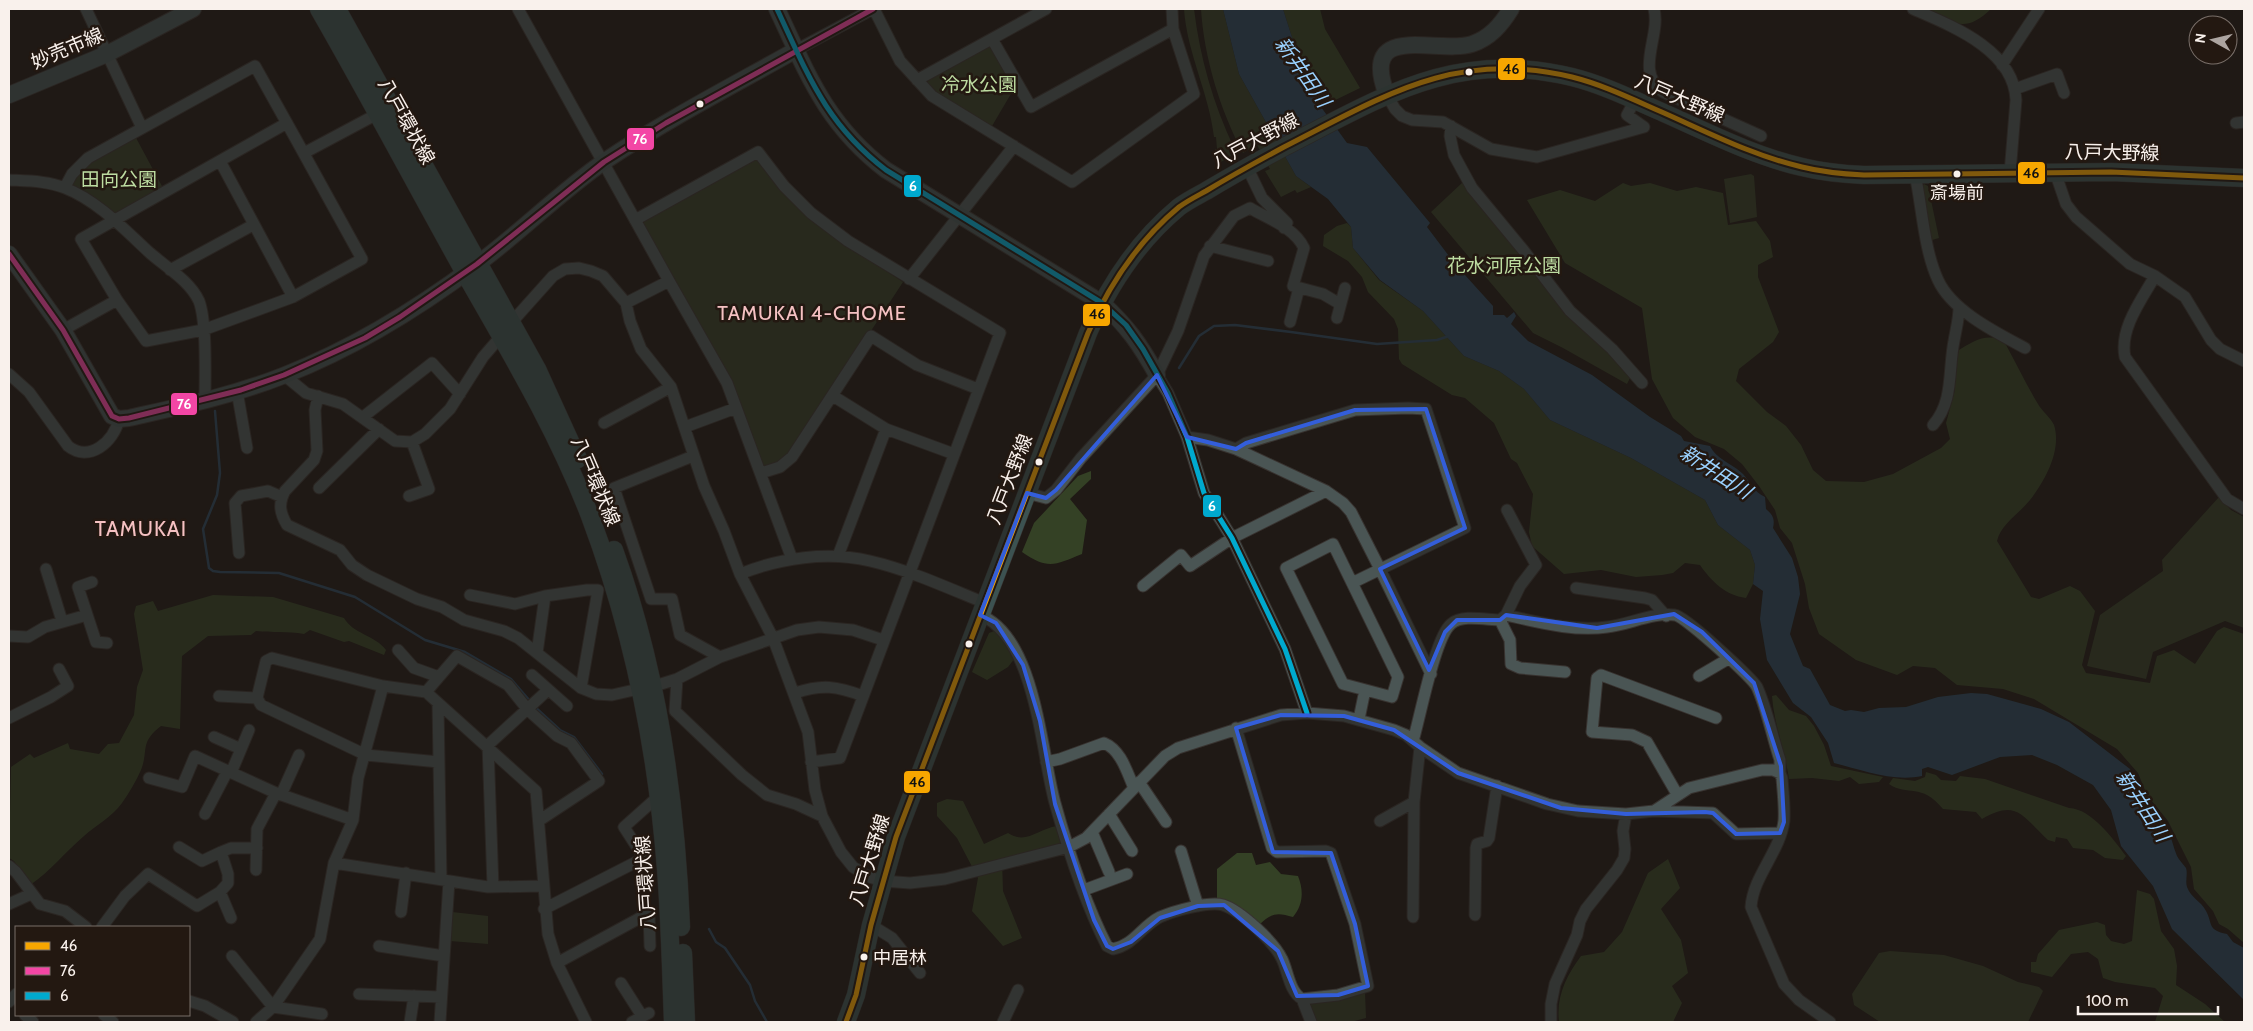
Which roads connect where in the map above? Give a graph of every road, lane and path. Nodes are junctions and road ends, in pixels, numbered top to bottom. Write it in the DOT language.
graph roads {
  1 [pos="86,9"];
  2 [pos="193,9"];
  3 [pos="319,9"];
  4 [pos="337,9"];
  5 [pos="518,9"];
  6 [pos="777,9"];
  7 [pos="874,9"];
  8 [pos="1046,9"];
  9 [pos="1172,9"];
  10 [pos="1511,9"];
  11 [pos="1654,9"];
  12 [pos="1913,9"];
  13 [pos="2039,9"];
  14 [pos="1173,29"];
  15 [pos="992,39"];
  16 [pos="796,50"];
  17 [pos="107,54"];
  18 [pos="2002,65"];
  19 [pos="917,80"];
  20 [pos="2015,89"];
  21 [pos="2064,92"];
  22 [pos="9,95"];
  23 [pos="1387,95"];
  24 [pos="1635,100"];
  25 [pos="379,113"];
  26 [pos="287,124"];
  27 [pos="1451,126"];
  28 [pos="142,128"];
  29 [pos="1761,136"];
  30 [pos="1014,146"];
  31 [pos="304,153"];
  32 [pos="220,161"];
  33 [pos="604,162"];
  34 [pos="1254,164"];
  35 [pos="2055,172"];
  36 [pos="2010,173"];
  37 [pos="1915,174"];
  38 [pos="2244,178"];
  39 [pos="9,180"];
  40 [pos="64,188"];
  41 [pos="960,216"];
  42 [pos="114,220"];
  43 [pos="635,220"];
  44 [pos="253,224"];
  45 [pos="1284,228"];
  46 [pos="1210,246"];
  47 [pos="9,254"];
  48 [pos="1268,261"];
  49 [pos="471,269"];
  50 [pos="170,270"];
  51 [pos="2155,276"];
  52 [pos="909,279"];
  53 [pos="669,280"];
  54 [pos="1299,288"];
  55 [pos="1345,288"];
  56 [pos="293,297"];
  57 [pos="117,300"];
  58 [pos="626,303"];
  59 [pos="1102,303"];
  60 [pos="1340,304"];
  61 [pos="1959,307"];
  62 [pos="1337,318"];
  63 [pos="1290,322"];
  64 [pos="507,329"];
  65 [pos="62,330"];
  66 [pos="203,330"];
  67 [pos="2025,348"];
  68 [pos="2244,361"];
  69 [pos="9,374"];
  70 [pos="284,375"];
  71 [pos="1157,375"];
  72 [pos="1642,383"];
  73 [pos="671,387"];
  74 [pos="978,388"];
  75 [pos="237,391"];
  76 [pos="460,394"];
  77 [pos="318,396"];
  78 [pos="833,396"];
  79 [pos="205,401"];
  80 [pos="736,408"];
  81 [pos="363,417"];
  82 [pos="119,419"];
  83 [pos="604,423"];
  84 [pos="1933,426"];
  85 [pos="685,427"];
  86 [pos="379,429"];
  87 [pos="886,429"];
  88 [pos="1187,437"];
  89 [pos="412,442"];
  90 [pos="247,448"];
  91 [pos="1236,449"];
  92 [pos="954,454"];
  93 [pos="693,456"];
  94 [pos="761,473"];
  95 [pos="319,488"];
  96 [pos="1326,491"];
  97 [pos="1027,493"];
  98 [pos="282,496"];
  99 [pos="409,496"];
  100 [pos="2244,509"];
  101 [pos="1507,510"];
  102 [pos="1232,538"];
  103 [pos="239,553"];
  104 [pos="838,556"];
  105 [pos="792,559"];
  106 [pos="46,569"];
  107 [pos="1380,569"];
  108 [pos="740,574"];
  109 [pos="909,574"];
  110 [pos="92,582"];
  111 [pos="1352,583"];
  112 [pos="1143,586"];
  113 [pos="1576,588"];
  114 [pos="470,595"];
  115 [pos="545,596"];
  116 [pos="983,609"];
  117 [pos="87,615"];
  118 [pos="1666,616"];
  119 [pos="1503,617"];
  120 [pos="62,621"];
  121 [pos="9,636"];
  122 [pos="773,638"];
  123 [pos="883,640"];
  124 [pos="107,643"];
  125 [pos="398,650"];
  126 [pos="537,654"];
  127 [pos="720,657"];
  128 [pos="1728,659"];
  129 [pos="59,669"];
  130 [pos="1565,672"];
  131 [pos="1431,674"];
  132 [pos="532,675"];
  133 [pos="1699,676"];
  134 [pos="438,677"];
  135 [pos="677,679"];
  136 [pos="383,686"];
  137 [pos="581,688"];
  138 [pos="646,688"];
  139 [pos="548,690"];
  140 [pos="1365,690"];
  141 [pos="426,692"];
  142 [pos="795,693"];
  143 [pos="219,696"];
  144 [pos="863,696"];
  145 [pos="257,698"];
  146 [pos="438,703"];
  147 [pos="567,706"];
  148 [pos="528,710"];
  149 [pos="1307,713"];
  150 [pos="9,718"];
  151 [pos="1716,718"];
  152 [pos="1359,719"];
  153 [pos="1236,728"];
  154 [pos="249,730"];
  155 [pos="214,737"];
  156 [pos="1417,744"];
  157 [pos="488,745"];
  158 [pos="241,748"];
  159 [pos="300,755"];
  160 [pos="366,755"];
  161 [pos="439,762"];
  162 [pos="811,762"];
  163 [pos="1046,762"];
  164 [pos="229,772"];
  165 [pos="1780,773"];
  166 [pos="149,778"];
  167 [pos="1136,785"];
  168 [pos="1497,786"];
  169 [pos="278,794"];
  170 [pos="1677,794"];
  171 [pos="659,800"];
  172 [pos="1414,802"];
  173 [pos="1654,812"];
  174 [pos="205,814"];
  175 [pos="1110,814"];
  176 [pos="1626,814"];
  177 [pos="822,816"];
  178 [pos="353,820"];
  179 [pos="540,820"];
  180 [pos="1166,822"];
  181 [pos="1380,822"];
  182 [pos="1092,832"];
  183 [pos="1780,833"];
  184 [pos="178,847"];
  185 [pos="1069,847"];
  186 [pos="257,848"];
  187 [pos="1132,851"];
  188 [pos="1181,851"];
  189 [pos="221,852"];
  190 [pos="334,863"];
  191 [pos="9,866"];
  192 [pos="256,870"];
  193 [pos="1109,872"];
  194 [pos="406,873"];
  195 [pos="1127,874"];
  196 [pos="445,880"];
  197 [pos="882,880"];
  198 [pos="543,886"];
  199 [pos="493,887"];
  200 [pos="1084,890"];
  201 [pos="220,892"];
  202 [pos="31,894"];
  203 [pos="9,904"];
  204 [pos="1198,906"];
  205 [pos="544,908"];
  206 [pos="401,912"];
  207 [pos="1475,915"];
  208 [pos="1413,917"];
  209 [pos="231,918"];
  210 [pos="71,923"];
  211 [pos="871,925"];
  212 [pos="103,926"];
  213 [pos="379,946"];
  214 [pos="650,946"];
  215 [pos="232,956"];
  216 [pos="444,956"];
  217 [pos="558,963"];
  218 [pos="920,973"];
  219 [pos="621,983"];
  220 [pos="1018,990"];
  221 [pos="359,994"];
  222 [pos="414,996"];
  223 [pos="441,997"];
  224 [pos="1302,998"];
  225 [pos="190,1000"];
  226 [pos="273,1006"];
  227 [pos="322,1014"];
  228 [pos="641,1017"];
  229 [pos="233,1022"];
  230 [pos="256,1022"];
  231 [pos="410,1022"];
  232 [pos="440,1022"];
  233 [pos="586,1022"];
  234 [pos="673,1022"];
  235 [pos="686,1022"];
  236 [pos="846,1022"];
  237 [pos="1003,1022"];
  238 [pos="1311,1022"];
  239 [pos="1551,1022"];
  240 [pos="1830,1022"];
  1 -- 17 [label="street"];
  2 -- 17 [label="street, 妙売市線"];
  3 -- 25 [label="main road, 八戸環状線"];
  4 -- 49 [label="main road, 八戸環状線"];
  5 -- 33 [label="street"];
  6 -- 16 [label="street"];
  7 -- 16 [label="street"];
  7 -- 19 [label="street"];
  8 -- 15 [label="street"];
  9 -- 14 [label="street"];
  10 -- 23 [label="street"];
  11 -- 29 [label="street"];
  12 -- 18 [label="street"];
  13 -- 18 [label="street"];
  14 -- 15 [label="street"];
  14 -- 30 [label="street"];
  15 -- 19 [label="street"];
  16 -- 33 [label="street"];
  16 -- 41 [label="street"];
  17 -- 22 [label="street, 妙売市線"];
  17 -- 28 [label="street"];
  18 -- 20 [label="street"];
  19 -- 30 [label="street"];
  20 -- 21 [label="street"];
  20 -- 36 [label="street"];
  23 -- 24 [label="main road, 八戸大野線"];
  23 -- 27 [label="street"];
  23 -- 34 [label="main road, 八戸大野線"];
  24 -- 27 [label="street"];
  24 -- 37 [label="main road, 八戸大野線"];
  25 -- 31 [label="street"];
  25 -- 49 [label="main road, 八戸環状線"];
  26 -- 28 [label="street"];
  26 -- 31 [label="street"];
  26 -- 32 [label="street"];
  27 -- 72 [label="street"];
  28 -- 40 [label="street"];
  30 -- 41 [label="street"];
  31 -- 56 [label="street"];
  32 -- 42 [label="street"];
  32 -- 44 [label="street"];
  33 -- 43 [label="street"];
  33 -- 49 [label="street"];
  34 -- 45 [label="street"];
  34 -- 59 [label="main road, 八戸大野線"];
  35 -- 36 [label="main road, 八戸大野線"];
  35 -- 38 [label="main road, 八戸大野線"];
  35 -- 51 [label="street"];
  36 -- 37 [label="main road, 八戸大野線"];
  37 -- 61 [label="street"];
  39 -- 40 [label="street"];
  40 -- 42 [label="street"];
  41 -- 52 [label="street"];
  41 -- 59 [label="street"];
  42 -- 50 [label="street"];
  42 -- 57 [label="street"];
  43 -- 52 [label="street"];
  43 -- 53 [label="street"];
  44 -- 50 [label="street"];
  44 -- 56 [label="street"];
  45 -- 46 [label="street"];
  45 -- 54 [label="street"];
  46 -- 48 [label="street"];
  46 -- 71 [label="street"];
  47 -- 65 [label="street"];
  49 -- 64 [label="main road, 八戸環状線"];
  49 -- 70 [label="street"];
  50 -- 66 [label="street"];
  51 -- 68 [label="street"];
  51 -- 100 [label="street"];
  52 -- 74 [label="street"];
  53 -- 58 [label="street"];
  53 -- 80 [label="street"];
  54 -- 60 [label="street"];
  54 -- 63 [label="street"];
  55 -- 60 [label="street"];
  56 -- 66 [label="street"];
  57 -- 65 [label="street"];
  57 -- 66 [label="street"];
  58 -- 64 [label="street"];
  58 -- 73 [label="street"];
  59 -- 71 [label="street"];
  59 -- 97 [label="main road, 八戸大野線"];
  60 -- 62 [label="street"];
  61 -- 67 [label="street"];
  61 -- 84 [label="street"];
  64 -- 76 [label="street"];
  64 -- 138 [label="main road, 八戸環状線"];
  65 -- 82 [label="street"];
  66 -- 79 [label="street"];
  69 -- 82 [label="street"];
  70 -- 75 [label="street"];
  70 -- 77 [label="street"];
  71 -- 88 [label="street"];
  71 -- 97 [label="street"];
  73 -- 83 [label="street"];
  73 -- 85 [label="street"];
  74 -- 78 [label="street"];
  74 -- 92 [label="street"];
  75 -- 79 [label="street"];
  75 -- 90 [label="street"];
  76 -- 81 [label="street"];
  76 -- 89 [label="street"];
  77 -- 81 [label="street"];
  77 -- 98 [label="street"];
  78 -- 87 [label="street"];
  78 -- 94 [label="street"];
  79 -- 82 [label="street"];
  80 -- 85 [label="street"];
  80 -- 94 [label="street"];
  81 -- 86 [label="street"];
  85 -- 93 [label="street"];
  86 -- 89 [label="street"];
  86 -- 95 [label="street"];
  87 -- 92 [label="street"];
  87 -- 104 [label="street"];
  88 -- 91 [label="street"];
  88 -- 102 [label="street"];
  89 -- 99 [label="street"];
  91 -- 96 [label="street"];
  91 -- 107 [label="street"];
  92 -- 109 [label="street"];
  93 -- 108 [label="street"];
  93 -- 127 [label="street"];
  94 -- 105 [label="street"];
  96 -- 102 [label="street"];
  96 -- 107 [label="street"];
  97 -- 116 [label="main road, 八戸大野線"];
  98 -- 103 [label="street"];
  98 -- 126 [label="street"];
  101 -- 119 [label="street"];
  102 -- 112 [label="street"];
  102 -- 149 [label="street"];
  104 -- 105 [label="street"];
  104 -- 109 [label="street"];
  105 -- 108 [label="street"];
  106 -- 120 [label="street"];
  107 -- 111 [label="street"];
  107 -- 131 [label="street"];
  108 -- 122 [label="street"];
  109 -- 116 [label="street"];
  109 -- 123 [label="street"];
  110 -- 117 [label="street"];
  111 -- 140 [label="street"];
  111 -- 140 [label="street"];
  113 -- 118 [label="street"];
  114 -- 115 [label="street"];
  115 -- 126 [label="street"];
  115 -- 137 [label="street"];
  116 -- 163 [label="street"];
  116 -- 197 [label="main road, 八戸大野線"];
  117 -- 120 [label="street"];
  117 -- 124 [label="street"];
  118 -- 119 [label="street"];
  118 -- 128 [label="street"];
  119 -- 130 [label="street"];
  119 -- 131 [label="street"];
  120 -- 121 [label="street"];
  122 -- 123 [label="street"];
  122 -- 127 [label="street"];
  122 -- 142 [label="street"];
  123 -- 144 [label="street"];
  125 -- 134 [label="street"];
  126 -- 137 [label="street"];
  127 -- 135 [label="street"];
  128 -- 133 [label="street"];
  128 -- 165 [label="street"];
  129 -- 150 [label="street"];
  131 -- 156 [label="street"];
  132 -- 139 [label="street"];
  134 -- 141 [label="street"];
  134 -- 148 [label="street"];
  135 -- 138 [label="street"];
  135 -- 177 [label="street"];
  136 -- 141 [label="street"];
  136 -- 145 [label="street"];
  136 -- 160 [label="street"];
  137 -- 138 [label="street"];
  138 -- 171 [label="main road, 八戸環状線"];
  138 -- 235 [label="main road, 八戸環状線"];
  139 -- 147 [label="street"];
  139 -- 148 [label="street"];
  140 -- 152 [label="street"];
  141 -- 146 [label="street"];
  142 -- 144 [label="street"];
  142 -- 162 [label="street"];
  143 -- 145 [label="street"];
  144 -- 162 [label="street"];
  145 -- 160 [label="street"];
  146 -- 157 [label="street"];
  146 -- 161 [label="street"];
  148 -- 157 [label="street"];
  148 -- 179 [label="street"];
  149 -- 152 [label="street"];
  149 -- 153 [label="street"];
  151 -- 170 [label="street"];
  152 -- 156 [label="street"];
  153 -- 167 [label="street"];
  153 -- 224 [label="street"];
  154 -- 158 [label="street"];
  155 -- 158 [label="street"];
  156 -- 168 [label="street"];
  156 -- 172 [label="street"];
  157 -- 179 [label="street"];
  157 -- 199 [label="street"];
  158 -- 164 [label="street"];
  159 -- 169 [label="street"];
  160 -- 161 [label="street"];
  160 -- 178 [label="street"];
  161 -- 196 [label="street"];
  162 -- 177 [label="street"];
  163 -- 167 [label="street"];
  163 -- 185 [label="street"];
  164 -- 166 [label="street"];
  164 -- 169 [label="street"];
  164 -- 174 [label="street"];
  165 -- 170 [label="street"];
  165 -- 183 [label="street"];
  167 -- 175 [label="street"];
  167 -- 180 [label="street"];
  168 -- 176 [label="street"];
  168 -- 207 [label="street"];
  169 -- 178 [label="street"];
  169 -- 186 [label="street"];
  170 -- 173 [label="street"];
  171 -- 205 [label="street"];
  171 -- 234 [label="main road, 八戸環状線"];
  172 -- 181 [label="street"];
  172 -- 208 [label="street"];
  173 -- 176 [label="street"];
  173 -- 183 [label="street"];
  175 -- 182 [label="street"];
  175 -- 187 [label="street"];
  176 -- 239 [label="street"];
  177 -- 197 [label="street"];
  178 -- 190 [label="street"];
  179 -- 198 [label="street"];
  182 -- 185 [label="street"];
  182 -- 193 [label="street"];
  183 -- 240 [label="street"];
  184 -- 189 [label="street"];
  185 -- 197 [label="street"];
  185 -- 200 [label="street"];
  186 -- 189 [label="street"];
  186 -- 192 [label="street"];
  188 -- 204 [label="street"];
  189 -- 201 [label="street"];
  190 -- 194 [label="street"];
  190 -- 226 [label="street"];
  191 -- 202 [label="street"];
  194 -- 196 [label="street"];
  194 -- 206 [label="street"];
  195 -- 200 [label="street"];
  196 -- 199 [label="street"];
  196 -- 216 [label="street"];
  197 -- 211 [label="main road, 八戸大野線"];
  198 -- 199 [label="street"];
  198 -- 205 [label="street"];
  200 -- 204 [label="street"];
  201 -- 209 [label="street"];
  201 -- 212 [label="street"];
  202 -- 203 [label="street"];
  202 -- 210 [label="street"];
  204 -- 224 [label="street"];
  205 -- 217 [label="street"];
  211 -- 218 [label="street"];
  211 -- 236 [label="main road, 八戸大野線"];
  213 -- 216 [label="street"];
  214 -- 217 [label="street"];
  215 -- 226 [label="street"];
  216 -- 223 [label="street"];
  217 -- 233 [label="street"];
  219 -- 228 [label="street"];
  220 -- 237 [label="street"];
  221 -- 222 [label="street"];
  222 -- 223 [label="street"];
  222 -- 231 [label="street"];
  223 -- 232 [label="street"];
  224 -- 238 [label="street"];
  225 -- 229 [label="street"];
  226 -- 227 [label="street"];
  226 -- 230 [label="street"];
}
